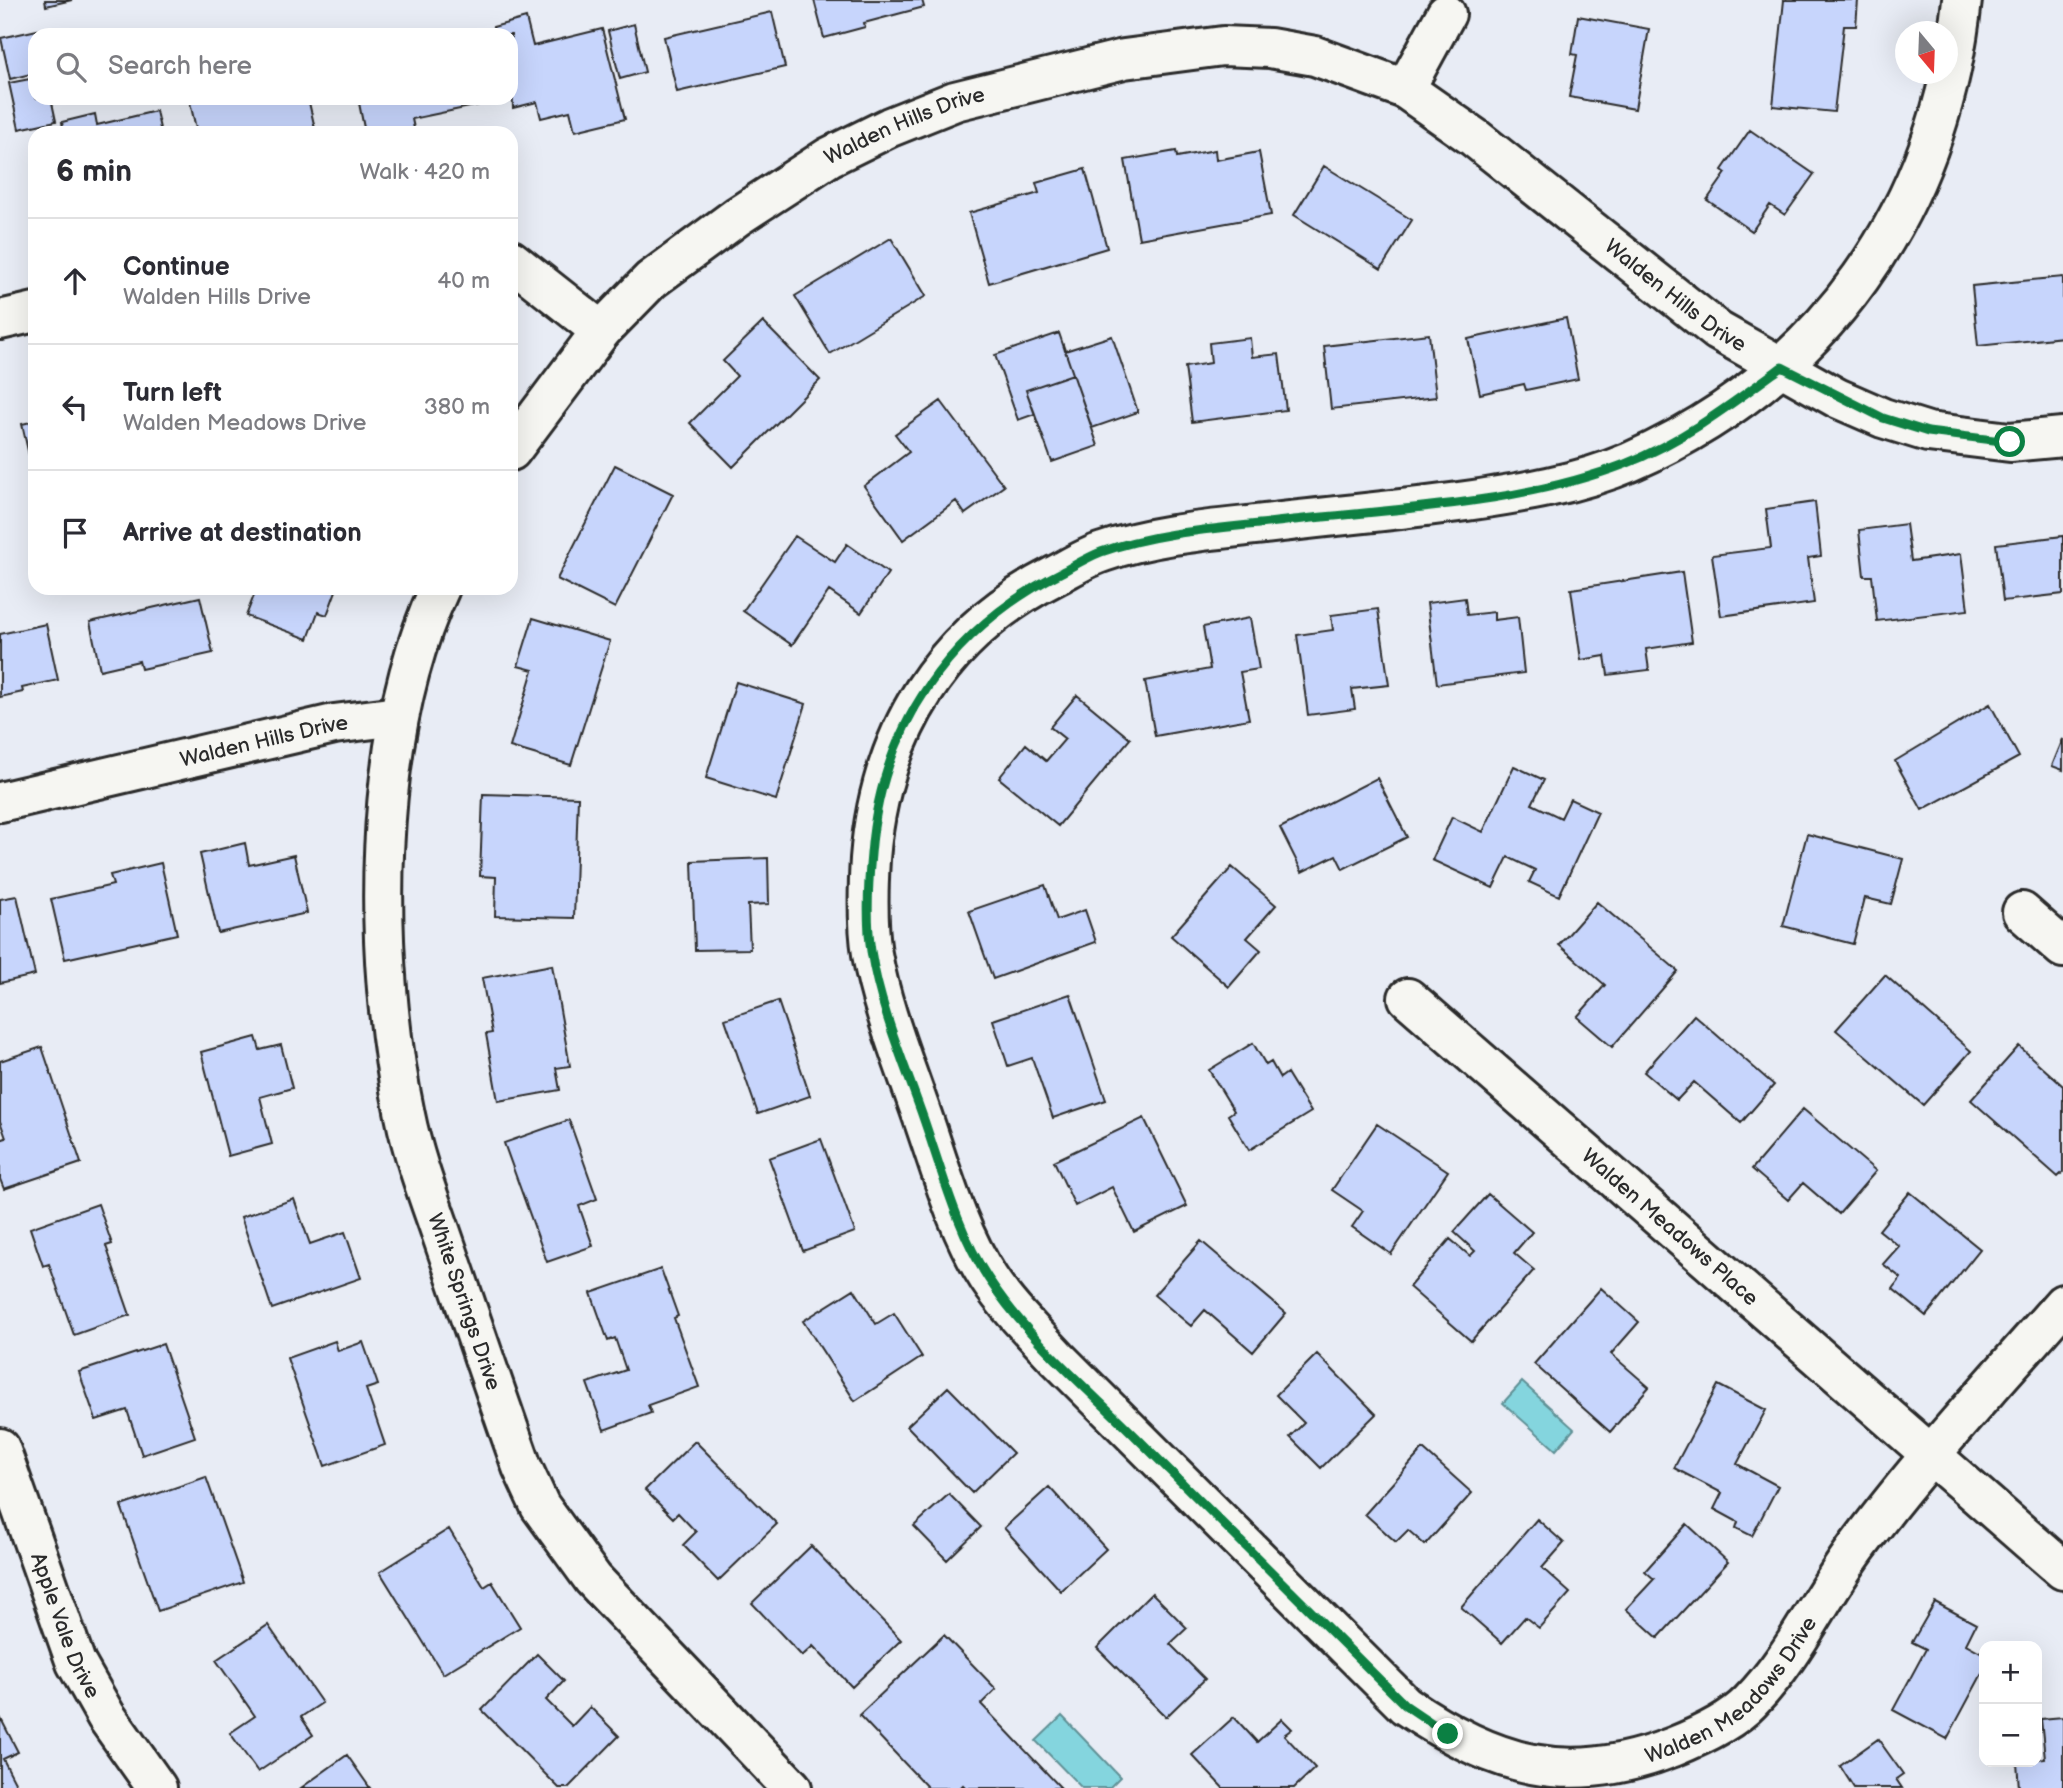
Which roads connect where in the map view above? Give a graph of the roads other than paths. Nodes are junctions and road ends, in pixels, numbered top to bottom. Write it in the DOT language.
graph roads {
  1 [pos="1962,0"];
  2 [pos="1446,14"];
  3 [pos="1405,89"];
  4 [pos="518,266"];
  5 [pos="28,314"];
  6 [pos="0,320"];
  7 [pos="601,331"];
  8 [pos="1782,367"];
  9 [pos="2063,437"];
  10 [pos="518,441"];
  11 [pos="437,595"];
  12 [pos="398,716"];
  13 [pos="0,802"];
  14 [pos="2022,912"];
  15 [pos="2063,948"];
  16 [pos="1408,998"];
  17 [pos="2063,1304"];
  18 [pos="0,1448"];
  19 [pos="1932,1455"];
  20 [pos="2063,1570"];
  21 [pos="157,1788"];
  22 [pos="792,1788"];
  1 -- 8 [label="street, Walden Meadows Drive"];
  2 -- 3 [label="street"];
  3 -- 7 [label="street, Walden Hills Drive"];
  3 -- 8 [label="street, Walden Hills Drive"];
  4 -- 7 [label="street"];
  5 -- 6 [label="street"];
  7 -- 10 [label="street, Walden Hills Drive"];
  8 -- 9 [label="street, Walden Hills Drive"];
  8 -- 19 [label="street, Walden Meadows Drive"];
  11 -- 12 [label="street"];
  12 -- 13 [label="street, Walden Hills Drive"];
  12 -- 22 [label="street, White Springs Drive"];
  14 -- 15 [label="street"];
  16 -- 19 [label="street, Walden Meadows Place"];
  17 -- 19 [label="street, Walden Meadows Drive"];
  18 -- 21 [label="street, Apple Vale Drive"];
  19 -- 20 [label="street, Walden Meadows Place"];
}
